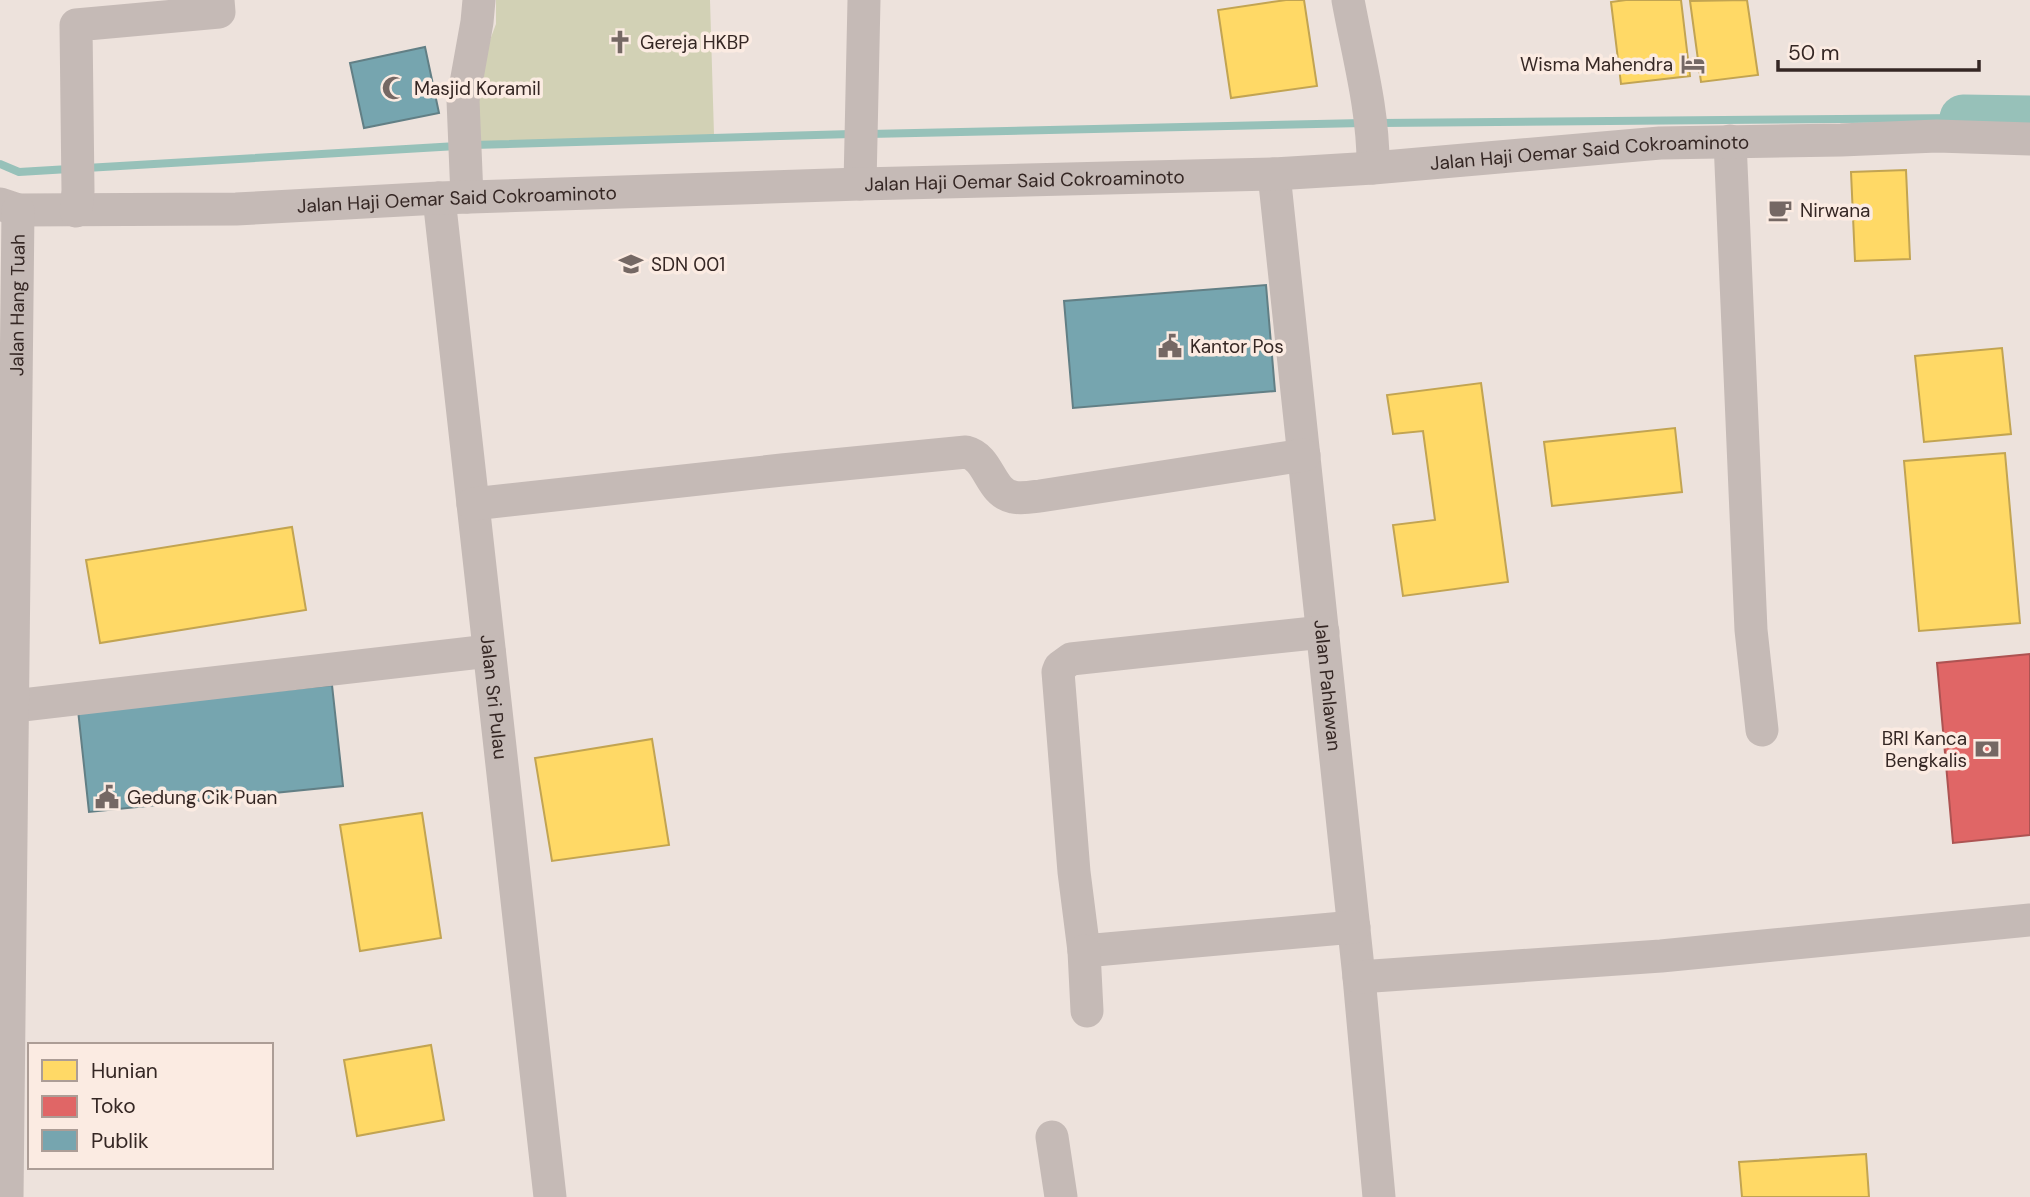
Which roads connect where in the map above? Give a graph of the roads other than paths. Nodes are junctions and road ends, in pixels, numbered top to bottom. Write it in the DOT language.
graph roads {
  1 [pos="218,0"];
  2 [pos="479,0"];
  3 [pos="864,0"];
  4 [pos="1348,0"];
  5 [pos="2030,139"];
  6 [pos="1730,141"];
  7 [pos="1373,158"];
  8 [pos="860,173"];
  9 [pos="1274,174"];
  10 [pos="457,191"];
  11 [pos="77,201"];
  12 [pos="9,207"];
  13 [pos="1304,455"];
  14 [pos="473,504"];
  15 [pos="8,589"];
  16 [pos="1323,632"];
  17 [pos="489,651"];
  18 [pos="14,706"];
  19 [pos="1762,730"];
  20 [pos="2030,920"];
  21 [pos="1354,927"];
  22 [pos="1084,951"];
  23 [pos="1359,977"];
  24 [pos="1087,1011"];
  25 [pos="1052,1138"];
  26 [pos="7,1197"];
  27 [pos="550,1197"];
  28 [pos="1061,1197"];
  29 [pos="1379,1197"];
  1 -- 11 [label="street"];
  2 -- 10 [label="street, Jalan Sri Pulau"];
  3 -- 8 [label="street"];
  4 -- 7 [label="street"];
  5 -- 6 [label="street, Jalan Haji Oemar Said Cokroaminoto"];
  6 -- 7 [label="street, Jalan Haji Oemar Said Cokroaminoto"];
  6 -- 19 [label="street"];
  7 -- 9 [label="street, Jalan Haji Oemar Said Cokroaminoto"];
  8 -- 9 [label="street, Jalan Haji Oemar Said Cokroaminoto"];
  8 -- 10 [label="street, Jalan Haji Oemar Said Cokroaminoto"];
  9 -- 13 [label="street, Jalan Pahlawan"];
  10 -- 11 [label="street, Jalan Haji Oemar Said Cokroaminoto"];
  10 -- 14 [label="street, Jalan Sri Pulau"];
  11 -- 12 [label="street, Jalan Haji Oemar Said Cokroaminoto"];
  12 -- 15 [label="street, Jalan Hang Tuah"];
  13 -- 14 [label="street"];
  13 -- 16 [label="street, Jalan Pahlawan"];
  14 -- 17 [label="street, Jalan Sri Pulau"];
  15 -- 18 [label="street, Jalan Hang Tuah"];
  16 -- 21 [label="street, Jalan Pahlawan"];
  16 -- 22 [label="street"];
  17 -- 18 [label="street"];
  17 -- 27 [label="street, Jalan Sri Pulau"];
  18 -- 26 [label="street, Jalan Hang Tuah"];
  20 -- 23 [label="street"];
  21 -- 22 [label="street"];
  21 -- 23 [label="street, Jalan Pahlawan"];
  22 -- 24 [label="street"];
  23 -- 29 [label="street, Jalan Pahlawan"];
  25 -- 28 [label="street"];
}
